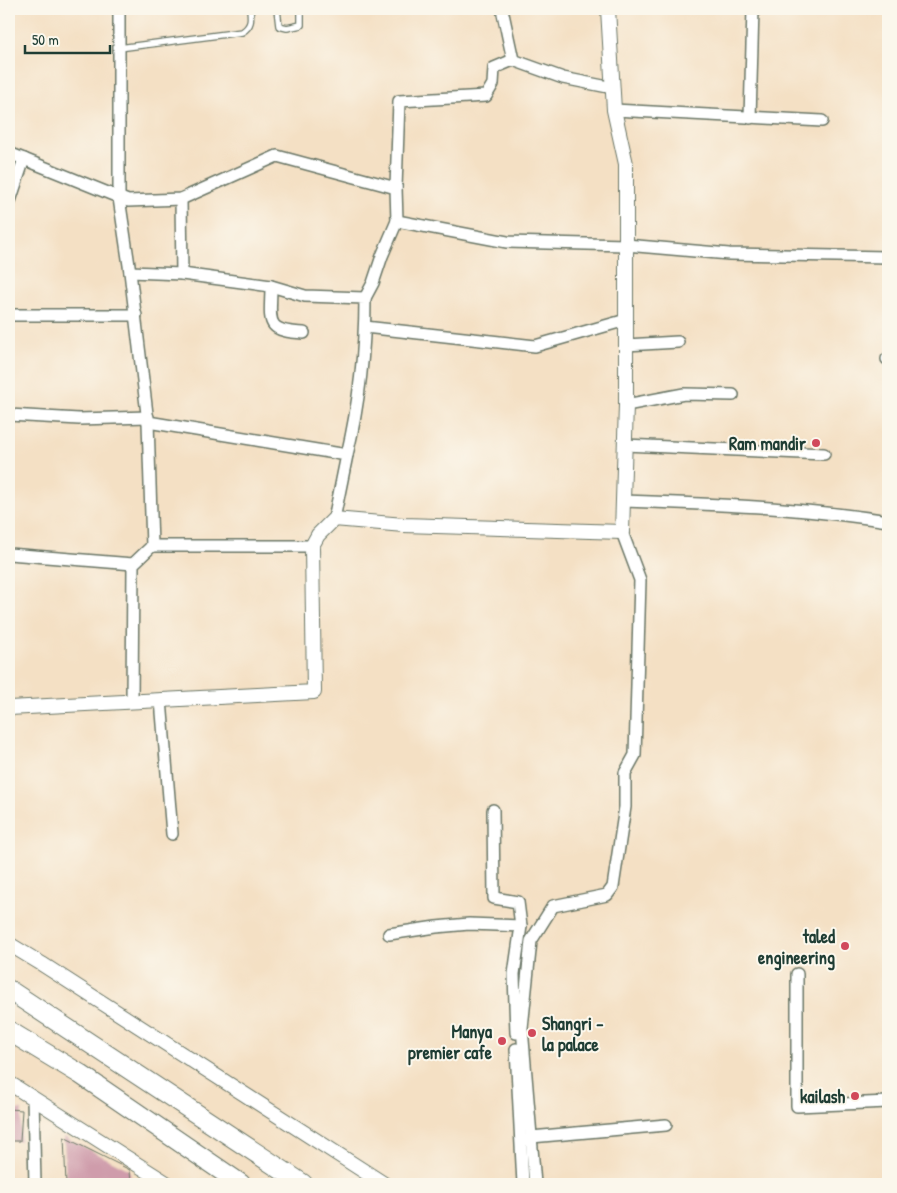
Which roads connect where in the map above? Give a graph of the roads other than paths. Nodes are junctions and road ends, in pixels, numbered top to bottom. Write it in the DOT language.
graph roads {
  1 [pos="119,9"];
  2 [pos="250,9"];
  3 [pos="277,9"];
  4 [pos="301,9"];
  5 [pos="502,9"];
  6 [pos="608,9"];
  7 [pos="753,9"];
  8 [pos="119,48"];
  9 [pos="513,60"];
  10 [pos="613,88"];
  11 [pos="614,110"];
  12 [pos="750,118"];
  13 [pos="822,121"];
  14 [pos="9,153"];
  15 [pos="24,158"];
  16 [pos="396,188"];
  17 [pos="119,198"];
  18 [pos="181,199"];
  19 [pos="9,204"];
  20 [pos="397,221"];
  21 [pos="626,245"];
  22 [pos="888,257"];
  23 [pos="130,272"];
  24 [pos="182,274"];
  25 [pos="271,286"];
  26 [pos="365,298"];
  27 [pos="9,315"];
  28 [pos="136,315"];
  29 [pos="626,320"];
  30 [pos="365,327"];
  31 [pos="304,333"];
  32 [pos="678,342"];
  33 [pos="626,345"];
  34 [pos="733,394"];
  35 [pos="626,405"];
  36 [pos="9,415"];
  37 [pos="148,420"];
  38 [pos="625,445"];
  39 [pos="824,454"];
  40 [pos="347,455"];
  41 [pos="623,501"];
  42 [pos="334,519"];
  43 [pos="888,520"];
  44 [pos="622,532"];
  45 [pos="152,546"];
  46 [pos="312,546"];
  47 [pos="9,554"];
  48 [pos="133,564"];
  49 [pos="161,700"];
  50 [pos="132,701"];
  51 [pos="9,708"];
  52 [pos="493,810"];
  53 [pos="172,834"];
  54 [pos="521,926"];
  55 [pos="389,934"];
  56 [pos="9,944"];
  57 [pos="797,974"];
  58 [pos="9,990"];
  59 [pos="9,1031"];
  60 [pos="9,1083"];
  61 [pos="33,1098"];
  62 [pos="888,1102"];
  63 [pos="666,1125"];
  64 [pos="531,1136"];
  65 [pos="35,1184"];
  66 [pos="168,1184"];
  67 [pos="241,1184"];
  68 [pos="303,1184"];
  69 [pos="384,1184"];
  70 [pos="522,1184"];
  71 [pos="535,1184"];
  1 -- 8 [label="street"];
  2 -- 8 [label="lane"];
  3 -- 4 [label="lane"];
  5 -- 9 [label="street"];
  6 -- 10 [label="street"];
  7 -- 12 [label="street"];
  8 -- 17 [label="street"];
  9 -- 10 [label="street"];
  9 -- 16 [label="street"];
  10 -- 11 [label="street"];
  11 -- 12 [label="street"];
  11 -- 21 [label="street"];
  12 -- 13 [label="street"];
  14 -- 15 [label="street"];
  15 -- 17 [label="street"];
  15 -- 19 [label="street"];
  16 -- 18 [label="street"];
  16 -- 20 [label="street"];
  17 -- 18 [label="street"];
  17 -- 23 [label="street"];
  18 -- 24 [label="street"];
  20 -- 21 [label="street"];
  20 -- 26 [label="street"];
  21 -- 22 [label="street"];
  21 -- 29 [label="street"];
  23 -- 24 [label="street"];
  23 -- 28 [label="street"];
  24 -- 25 [label="street"];
  25 -- 26 [label="street"];
  25 -- 31 [label="street"];
  26 -- 30 [label="street"];
  27 -- 28 [label="street"];
  28 -- 37 [label="street"];
  29 -- 30 [label="street"];
  29 -- 33 [label="street"];
  30 -- 40 [label="street"];
  32 -- 33 [label="street"];
  33 -- 35 [label="street"];
  34 -- 35 [label="street"];
  35 -- 38 [label="street"];
  36 -- 37 [label="street"];
  37 -- 40 [label="street"];
  37 -- 45 [label="street"];
  38 -- 39 [label="street"];
  38 -- 41 [label="street"];
  40 -- 42 [label="street"];
  41 -- 43 [label="street"];
  41 -- 44 [label="street"];
  42 -- 44 [label="street"];
  42 -- 46 [label="street"];
  44 -- 64 [label="street"];
  45 -- 46 [label="street"];
  45 -- 48 [label="street"];
  46 -- 49 [label="street"];
  47 -- 48 [label="street"];
  48 -- 50 [label="street"];
  49 -- 50 [label="street"];
  49 -- 53 [label="street"];
  50 -- 51 [label="street"];
  52 -- 54 [label="street"];
  54 -- 55 [label="street"];
  54 -- 70 [label="street"];
  56 -- 69 [label="street"];
  57 -- 62 [label="street"];
  58 -- 68 [label="highway"];
  59 -- 67 [label="highway"];
  60 -- 61 [label="street"];
  61 -- 65 [label="street"];
  61 -- 66 [label="street"];
  63 -- 64 [label="street"];
  64 -- 71 [label="street"];
}
